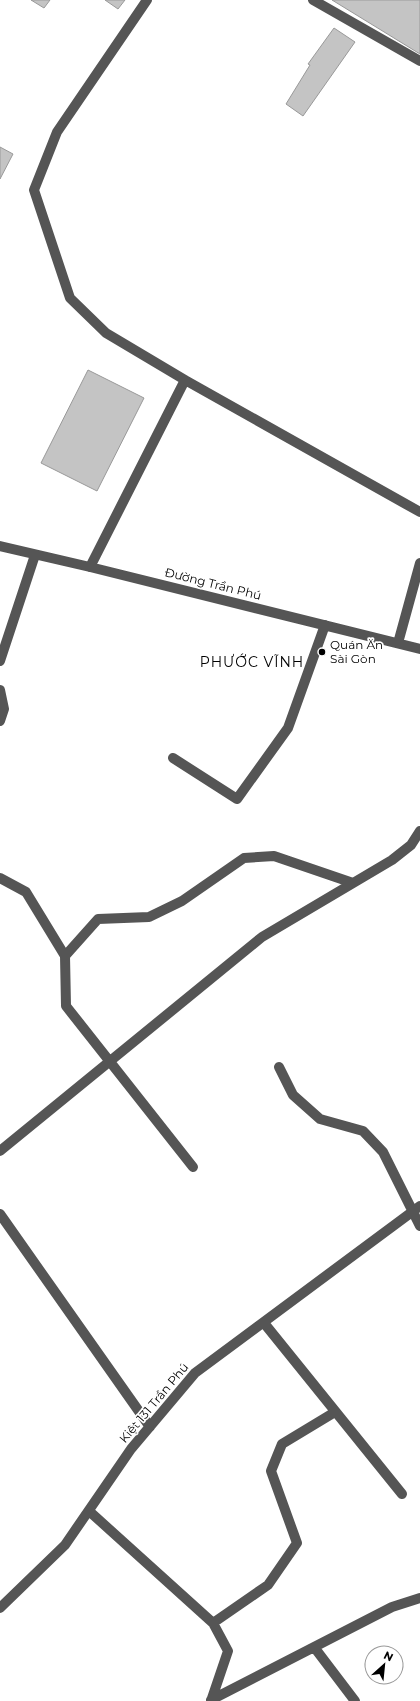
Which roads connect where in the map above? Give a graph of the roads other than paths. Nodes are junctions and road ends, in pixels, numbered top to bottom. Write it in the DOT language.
graph roads {
  1 [pos="147,0"];
  2 [pos="313,0"];
  3 [pos="420,61"];
  4 [pos="185,380"];
  5 [pos="420,512"];
  6 [pos="0,546"];
  7 [pos="35,555"];
  8 [pos="420,563"];
  9 [pos="90,567"];
  10 [pos="325,625"];
  11 [pos="398,643"];
  12 [pos="420,649"];
  13 [pos="0,661"];
  14 [pos="0,690"];
  15 [pos="0,721"];
  16 [pos="173,758"];
  17 [pos="420,831"];
  18 [pos="0,878"];
  19 [pos="353,883"];
  20 [pos="65,956"];
  21 [pos="110,1061"];
  22 [pos="279,1067"];
  23 [pos="0,1151"];
  24 [pos="193,1167"];
  25 [pos="416,1209"];
  26 [pos="0,1214"];
  27 [pos="420,1226"];
  28 [pos="264,1323"];
  29 [pos="335,1412"];
  30 [pos="150,1426"];
  31 [pos="402,1494"];
  32 [pos="89,1511"];
  33 [pos="420,1598"];
  34 [pos="0,1608"];
  35 [pos="213,1623"];
  36 [pos="314,1647"];
  37 [pos="211,1700"];
  38 [pos="354,1701"];
  1 -- 4 [label="street"];
  2 -- 3 [label="street"];
  4 -- 5 [label="street"];
  4 -- 9 [label="street"];
  6 -- 7 [label="street, Đường Trần Phú"];
  7 -- 9 [label="street, Đường Trần Phú"];
  7 -- 13 [label="street"];
  8 -- 11 [label="street"];
  9 -- 10 [label="street, Đường Trần Phú"];
  10 -- 11 [label="street, Đường Trần Phú"];
  10 -- 16 [label="street"];
  11 -- 12 [label="street, Đường Trần Phú"];
  14 -- 15 [label="street"];
  17 -- 19 [label="street"];
  18 -- 20 [label="street"];
  19 -- 20 [label="street"];
  19 -- 21 [label="street"];
  20 -- 21 [label="street"];
  21 -- 23 [label="street"];
  21 -- 24 [label="street"];
  22 -- 25 [label="street"];
  25 -- 27 [label="street"];
  25 -- 28 [label="street, Kiệt 131 Trần Phú"];
  26 -- 30 [label="street"];
  28 -- 29 [label="street"];
  28 -- 30 [label="street, Kiệt 131 Trần Phú"];
  29 -- 31 [label="street"];
  29 -- 35 [label="street"];
  30 -- 32 [label="street, Kiệt 131 Trần Phú"];
  32 -- 34 [label="street, Kiệt 131 Trần Phú"];
  32 -- 35 [label="street"];
  33 -- 36 [label="street"];
  35 -- 37 [label="street"];
  36 -- 37 [label="street"];
  36 -- 38 [label="street"];
}
